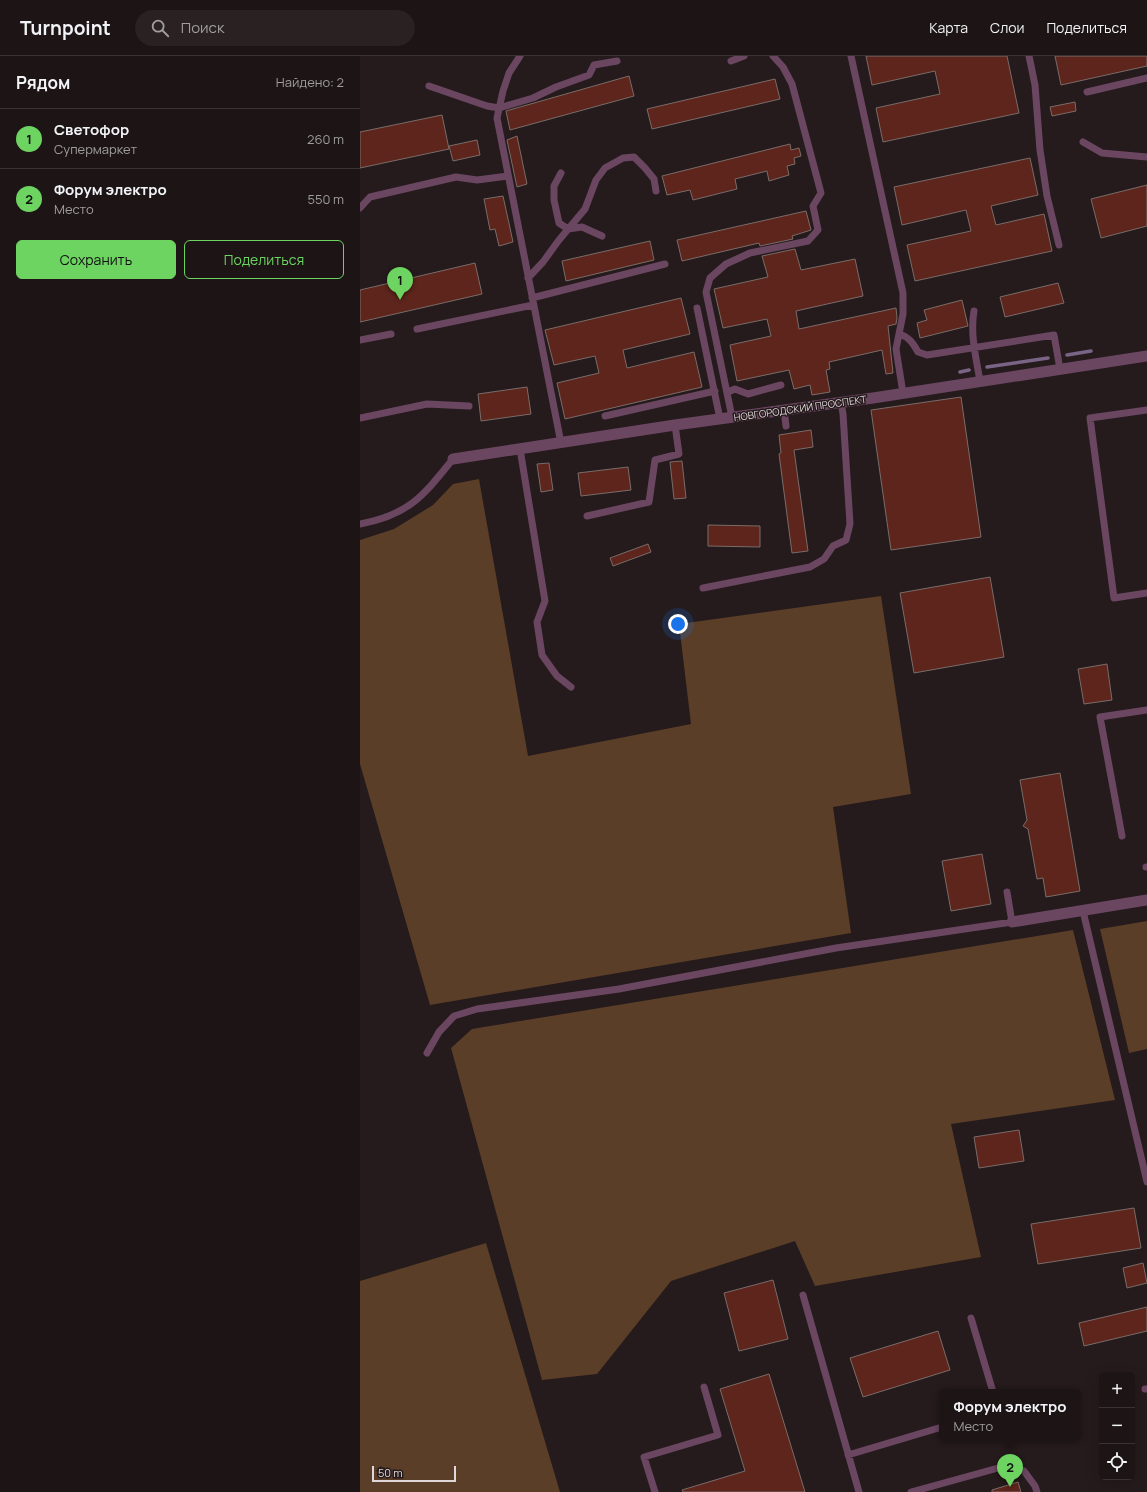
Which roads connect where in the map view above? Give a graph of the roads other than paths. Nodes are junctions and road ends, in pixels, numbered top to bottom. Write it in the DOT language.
graph roads {
  1 [pos="520,56"];
  2 [pos="744,56"];
  3 [pos="773,56"];
  4 [pos="851,56"];
  5 [pos="1029,56"];
  6 [pos="731,61"];
  7 [pos="617,62"];
  8 [pos="1147,78"];
  9 [pos="429,86"];
  10 [pos="1087,92"];
  11 [pos="499,108"];
  12 [pos="1083,142"];
  13 [pos="1147,157"];
  14 [pos="561,173"];
  15 [pos="508,176"];
  16 [pos="656,191"];
  17 [pos="360,208"];
  18 [pos="568,229"];
  19 [pos="602,236"];
  20 [pos="1058,245"];
  21 [pos="665,264"];
  22 [pos="528,278"];
  23 [pos="533,302"];
  24 [pos="697,308"];
  25 [pos="974,311"];
  26 [pos="417,329"];
  27 [pos="391,334"];
  28 [pos="899,334"];
  29 [pos="360,340"];
  30 [pos="974,348"];
  31 [pos="1147,356"];
  32 [pos="1060,369"];
  33 [pos="980,381"];
  34 [pos="781,386"];
  35 [pos="715,391"];
  36 [pos="728,392"];
  37 [pos="903,394"];
  38 [pos="841,402"];
  39 [pos="469,406"];
  40 [pos="784,410"];
  41 [pos="1147,410"];
  42 [pos="605,416"];
  43 [pos="732,417"];
  44 [pos="360,418"];
  45 [pos="720,419"];
  46 [pos="675,425"];
  47 [pos="786,426"];
  48 [pos="561,443"];
  49 [pos="520,449"];
  50 [pos="453,459"];
  51 [pos="587,516"];
  52 [pos="360,524"];
  53 [pos="703,588"];
  54 [pos="1147,593"];
  55 [pos="571,688"];
  56 [pos="1147,710"];
  57 [pos="1122,836"];
  58 [pos="1007,892"];
  59 [pos="1147,900"];
  60 [pos="1083,911"];
  61 [pos="1012,922"];
  62 [pos="427,1053"];
  63 [pos="1147,1182"];
  64 [pos="803,1295"];
  65 [pos="971,1318"];
  66 [pos="704,1387"];
  67 [pos="992,1389"];
  68 [pos="939,1428"];
  69 [pos="848,1455"];
  70 [pos="655,1492"];
  71 [pos="859,1492"];
  72 [pos="911,1492"];
  73 [pos="1037,1492"];
  1 -- 11 [label="lane"];
  2 -- 6 [label="lane"];
  3 -- 36 [label="lane"];
  4 -- 28 [label="lane"];
  5 -- 20 [label="lane"];
  7 -- 11 [label="lane"];
  8 -- 10 [label="lane"];
  9 -- 11 [label="lane"];
  11 -- 15 [label="lane"];
  12 -- 13 [label="lane"];
  14 -- 18 [label="lane"];
  15 -- 17 [label="lane"];
  15 -- 22 [label="lane"];
  16 -- 18 [label="lane"];
  18 -- 19 [label="lane"];
  18 -- 22 [label="lane"];
  21 -- 23 [label="lane"];
  22 -- 23 [label="lane"];
  23 -- 26 [label="lane"];
  23 -- 48 [label="lane"];
  24 -- 35 [label="lane"];
  25 -- 30 [label="lane"];
  27 -- 29 [label="lane"];
  28 -- 30 [label="lane"];
  28 -- 37 [label="lane"];
  30 -- 32 [label="lane"];
  30 -- 33 [label="lane"];
  31 -- 32 [label="street, НОВГОРОДСКИЙ ПРОСПЕКТ"];
  32 -- 33 [label="street, НОВГОРОДСКИЙ ПРОСПЕКТ"];
  33 -- 37 [label="street, НОВГОРОДСКИЙ ПРОСПЕКТ"];
  34 -- 36 [label="lane"];
  35 -- 42 [label="lane"];
  35 -- 45 [label="lane"];
  36 -- 43 [label="lane"];
  37 -- 38 [label="street, НОВГОРОДСКИЙ ПРОСПЕКТ"];
  38 -- 40 [label="street, НОВГОРОДСКИЙ ПРОСПЕКТ"];
  38 -- 53 [label="lane"];
  39 -- 44 [label="lane"];
  40 -- 43 [label="street, НОВГОРОДСКИЙ ПРОСПЕКТ"];
  40 -- 47 [label="lane"];
  41 -- 54 [label="lane"];
  43 -- 45 [label="street, НОВГОРОДСКИЙ ПРОСПЕКТ"];
  45 -- 46 [label="street, НОВГОРОДСКИЙ ПРОСПЕКТ"];
  46 -- 48 [label="street, НОВГОРОДСКИЙ ПРОСПЕКТ"];
  46 -- 51 [label="lane"];
  48 -- 49 [label="street, НОВГОРОДСКИЙ ПРОСПЕКТ"];
  49 -- 50 [label="street, НОВГОРОДСКИЙ ПРОСПЕКТ"];
  49 -- 55 [label="lane"];
  50 -- 52 [label="lane"];
  56 -- 57 [label="lane"];
  58 -- 61 [label="lane"];
  59 -- 60 [label="street"];
  60 -- 61 [label="street"];
  60 -- 63 [label="lane"];
  61 -- 62 [label="lane"];
  64 -- 69 [label="lane"];
  65 -- 67 [label="lane"];
  66 -- 70 [label="lane"];
  68 -- 69 [label="lane"];
  69 -- 71 [label="lane"];
  72 -- 73 [label="lane"];
}
